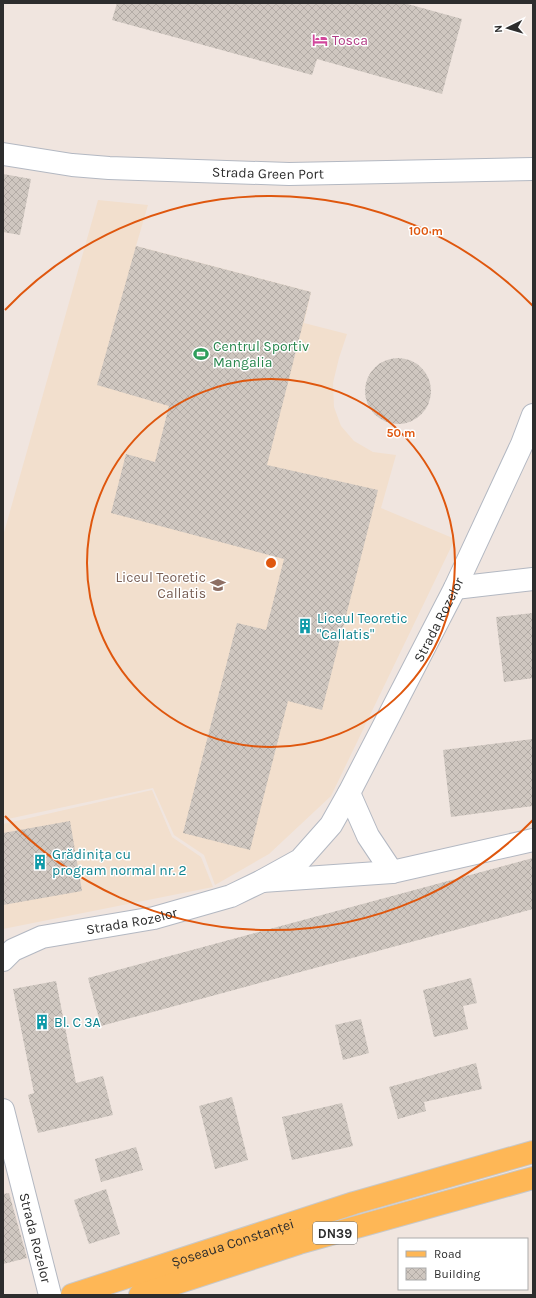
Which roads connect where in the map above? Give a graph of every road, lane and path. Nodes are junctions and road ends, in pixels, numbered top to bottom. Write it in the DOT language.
graph roads {
  1 [pos="3,154"];
  2 [pos="533,169"];
  3 [pos="533,415"];
  4 [pos="527,444"];
  5 [pos="533,579"];
  6 [pos="455,588"];
  7 [pos="349,793"];
  8 [pos="533,840"];
  9 [pos="392,872"];
  10 [pos="262,881"];
  11 [pos="3,960"];
  12 [pos="3,1110"];
  13 [pos="533,1152"];
  14 [pos="533,1178"];
  15 [pos="50,1295"];
  16 [pos="72,1295"];
  17 [pos="140,1295"];
  1 -- 2 [label="street, Strada Green Port"];
  3 -- 4 [label="street, Strada Rozelor"];
  4 -- 6 [label="street, Strada Rozelor"];
  5 -- 6 [label="street"];
  6 -- 7 [label="street, Strada Rozelor"];
  7 -- 9 [label="street"];
  7 -- 10 [label="street, Strada Rozelor"];
  8 -- 9 [label="street, Strada Rozelor"];
  9 -- 10 [label="street, Strada Rozelor"];
  10 -- 11 [label="street, Strada Rozelor"];
  12 -- 15 [label="street, Strada Rozelor"];
  13 -- 16 [label="main road, Șoseaua Constanței / DN39"];
  14 -- 17 [label="main road, Șoseaua Constanței / DN39"];
}
